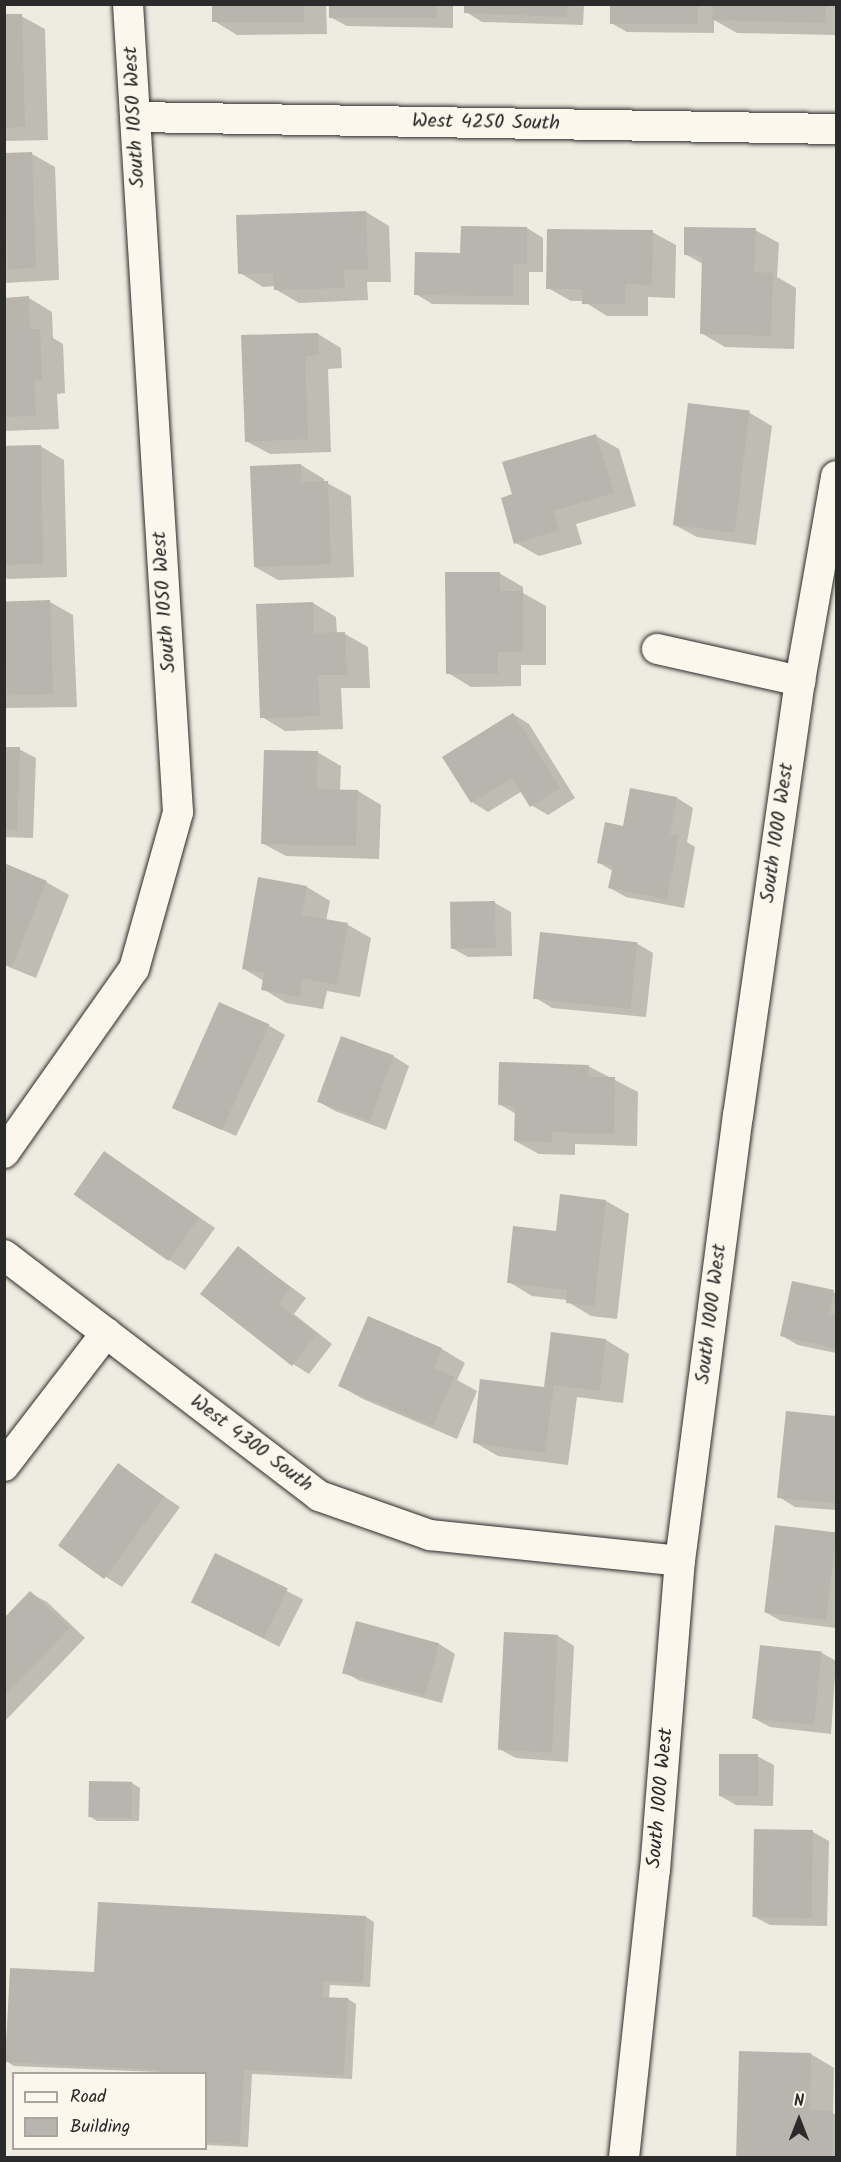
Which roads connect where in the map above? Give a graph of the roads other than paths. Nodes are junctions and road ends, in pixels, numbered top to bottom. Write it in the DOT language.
graph roads {
  1 [pos="128,4"];
  2 [pos="135,117"];
  3 [pos="837,129"];
  4 [pos="837,476"];
  5 [pos="657,649"];
  6 [pos="800,681"];
  7 [pos="4,1153"];
  8 [pos="4,1255"];
  9 [pos="106,1333"];
  10 [pos="4,1466"];
  11 [pos="680,1561"];
  12 [pos="624,2157"];
  1 -- 2 [label="street, South 1050 West"];
  2 -- 3 [label="street, West 4250 South"];
  2 -- 7 [label="street, South 1050 West"];
  4 -- 6 [label="street, South 1000 West"];
  5 -- 6 [label="street"];
  6 -- 11 [label="street, South 1000 West"];
  8 -- 9 [label="street, West 4300 South"];
  9 -- 10 [label="street"];
  9 -- 11 [label="street, West 4300 South"];
  11 -- 12 [label="street, South 1000 West"];
}
